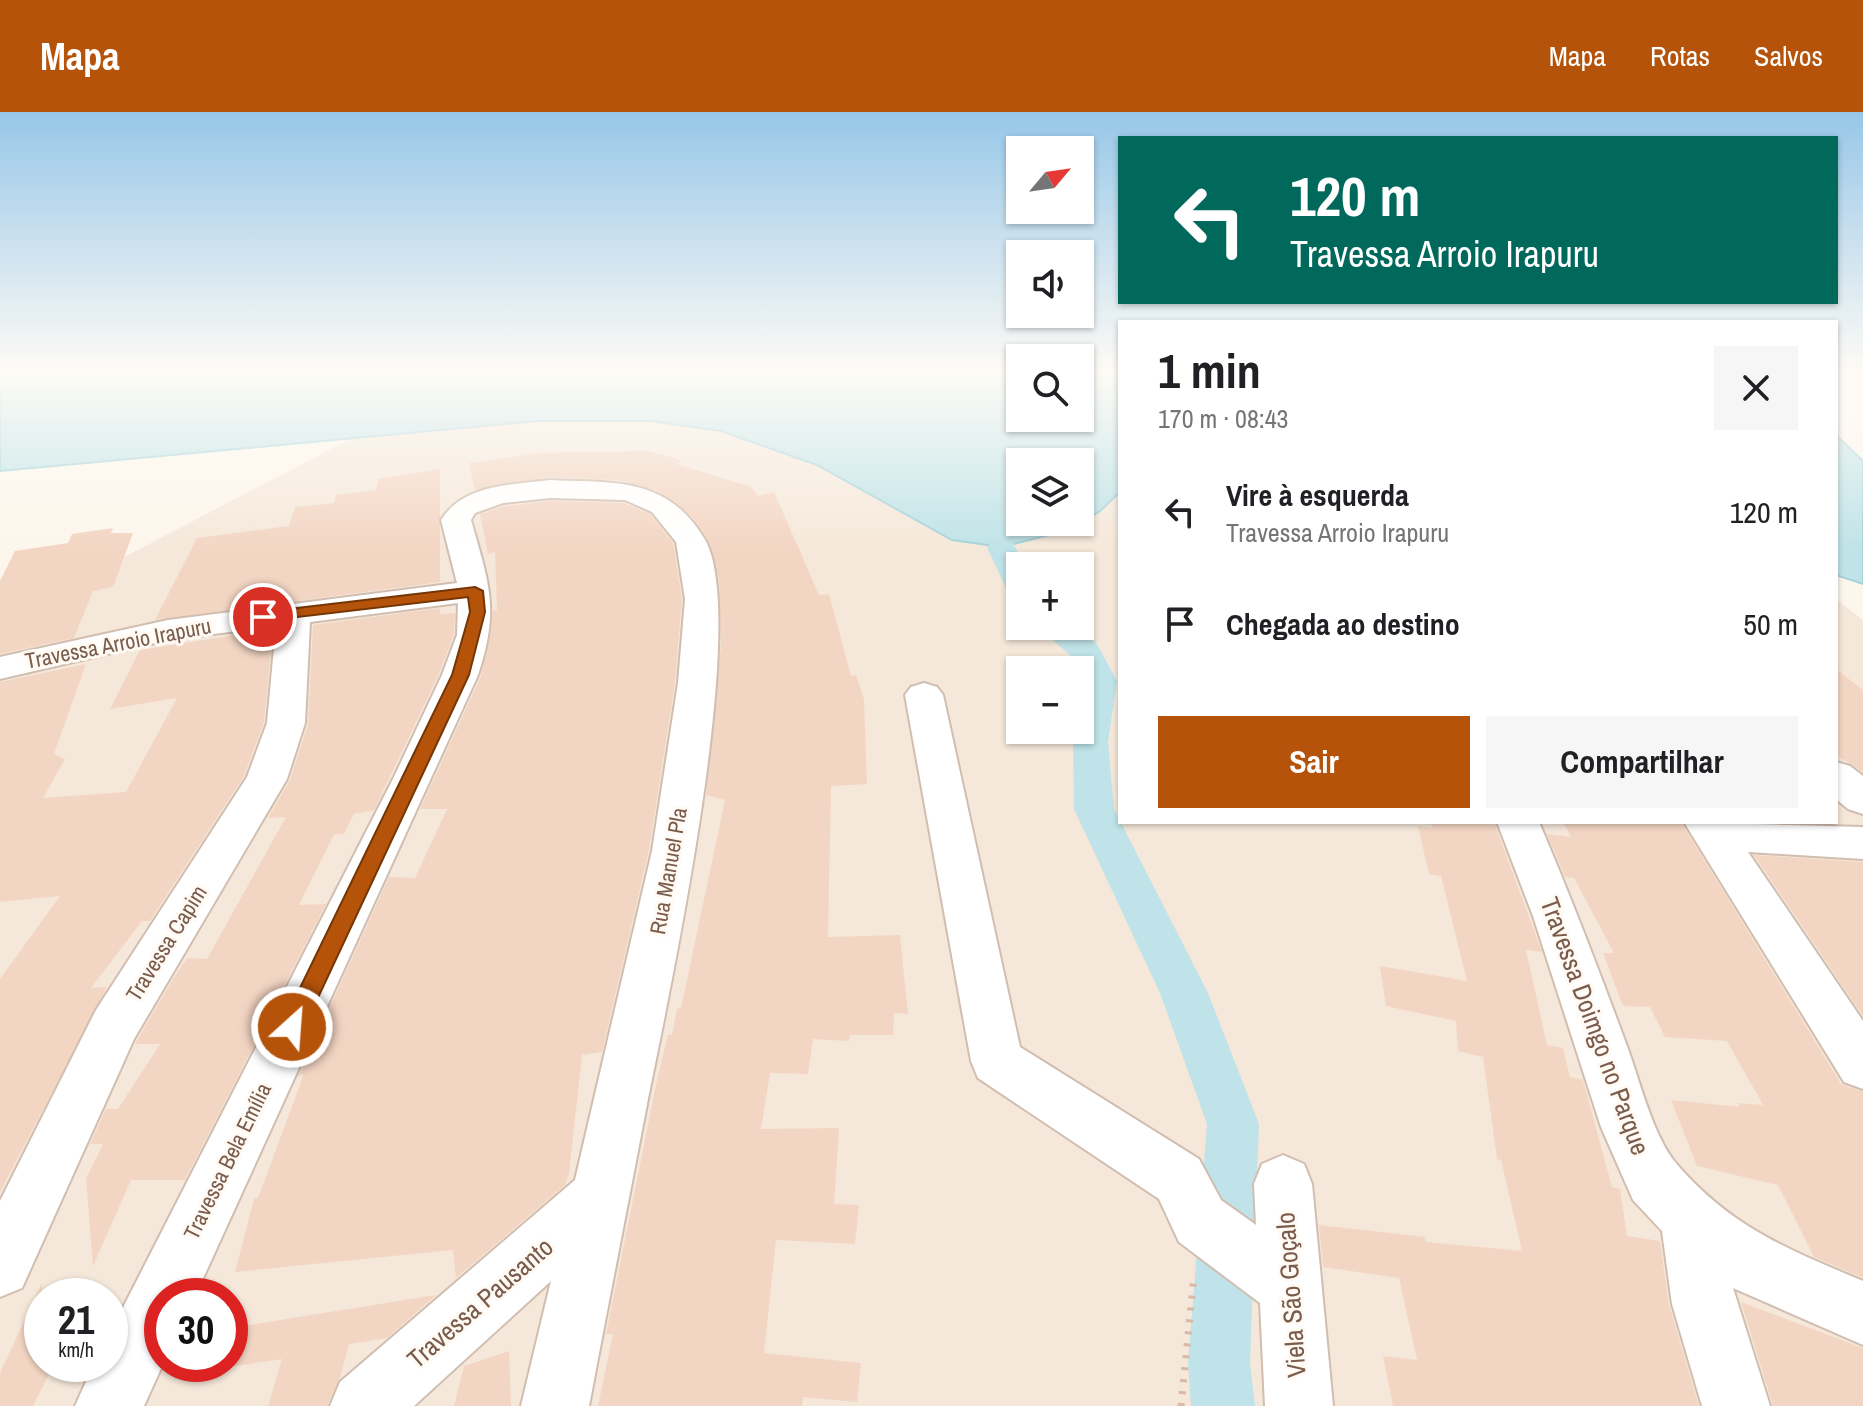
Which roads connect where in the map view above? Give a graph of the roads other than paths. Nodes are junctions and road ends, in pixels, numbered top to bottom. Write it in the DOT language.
graph roads {
  1 [pos="499,495"];
  2 [pos="475,591"];
  3 [pos="294,612"];
  4 [pos="0,668"];
  5 [pos="924,695"];
  6 [pos="1838,778"];
  7 [pos="1863,799"];
  8 [pos="1519,824"];
  9 [pos="1708,828"];
  10 [pos="1863,843"];
  11 [pos="1863,1065"];
  12 [pos="1283,1184"];
  13 [pos="596,1200"];
  14 [pos="1690,1218"];
  15 [pos="0,1266"];
  16 [pos="1284,1282"];
  17 [pos="1863,1313"];
  18 [pos="109,1406"];
  19 [pos="364,1406"];
  20 [pos="555,1406"];
  21 [pos="1299,1406"];
  22 [pos="1736,1406"];
  1 -- 2 [label="street, Travessa Bela Emília"];
  1 -- 13 [label="street, Rua Manuel Pla"];
  2 -- 3 [label="street, Travessa Arroio Irapuru"];
  2 -- 18 [label="street, Travessa Bela Emília"];
  3 -- 4 [label="street, Travessa Arroio Irapuru"];
  3 -- 15 [label="street, Travessa Capim"];
  5 -- 16 [label="street"];
  6 -- 7 [label="street"];
  8 -- 14 [label="street, Travessa Doimgo no Parque"];
  9 -- 10 [label="street"];
  9 -- 11 [label="street"];
  12 -- 16 [label="street, Viela São Goçalo"];
  13 -- 19 [label="street, Travessa Pausanto"];
  13 -- 20 [label="street, Rua Manuel Pla"];
  14 -- 17 [label="street, Travessa Doimgo no Parque"];
  14 -- 22 [label="street"];
  16 -- 21 [label="street, Viela São Goçalo"];
}
